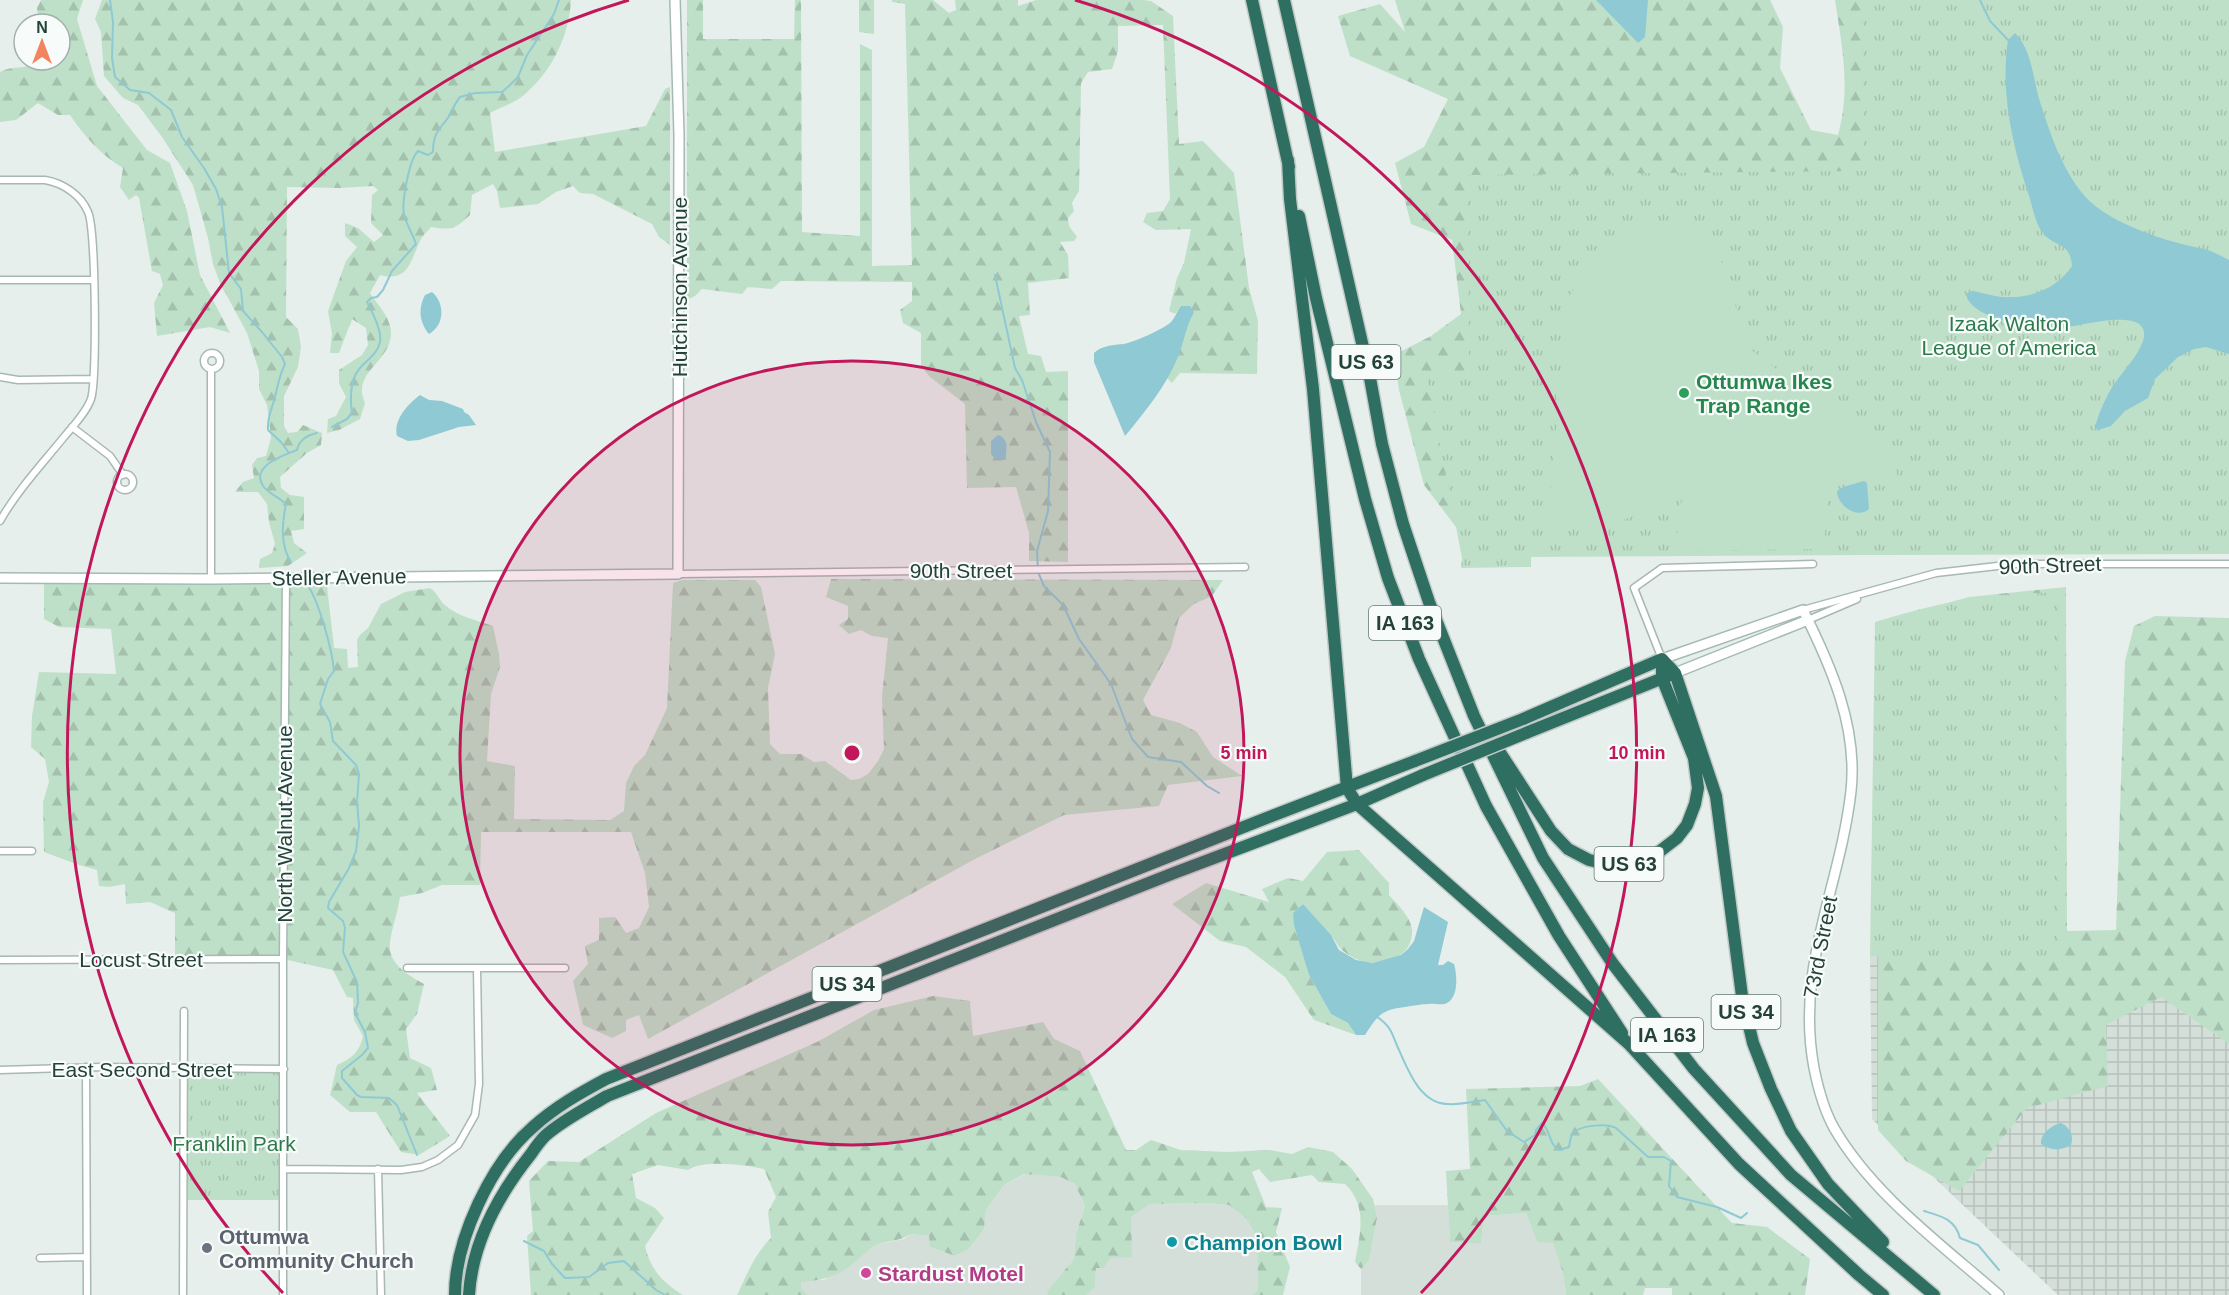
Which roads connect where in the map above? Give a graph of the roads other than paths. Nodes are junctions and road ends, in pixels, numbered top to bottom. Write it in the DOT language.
graph roads {
  1 [pos="675,0"];
  2 [pos="1252,0"];
  3 [pos="1284,0"];
  4 [pos="1288,160"];
  5 [pos="0,180"];
  6 [pos="0,280"];
  7 [pos="94,280"];
  8 [pos="212,369"];
  9 [pos="0,377"];
  10 [pos="93,379"];
  11 [pos="72,427"];
  12 [pos="123,475"];
  13 [pos="0,521"];
  14 [pos="1813,564"];
  15 [pos="2229,564"];
  16 [pos="1245,567"];
  17 [pos="678,574"];
  18 [pos="0,578"];
  19 [pos="211,579"];
  20 [pos="286,579"];
  21 [pos="1874,592"];
  22 [pos="1803,610"];
  23 [pos="1808,620"];
  24 [pos="1662,659"];
  25 [pos="1675,673"];
  26 [pos="1662,678"];
  27 [pos="1474,716"];
  28 [pos="1347,788"];
  29 [pos="1357,804"];
  30 [pos="0,851"];
  31 [pos="32,851"];
  32 [pos="283,959"];
  33 [pos="0,960"];
  34 [pos="407,968"];
  35 [pos="477,968"];
  36 [pos="565,968"];
  37 [pos="184,1011"];
  38 [pos="1629,1044"];
  39 [pos="86,1068"];
  40 [pos="184,1068"];
  41 [pos="284,1069"];
  42 [pos="0,1070"];
  43 [pos="284,1169"];
  44 [pos="378,1169"];
  45 [pos="40,1257"];
  46 [pos="86,1257"];
  47 [pos="87,1295"];
  48 [pos="183,1295"];
  49 [pos="284,1295"];
  50 [pos="381,1295"];
  51 [pos="455,1295"];
  52 [pos="469,1295"];
  53 [pos="1883,1295"];
  54 [pos="1936,1295"];
  55 [pos="1999,1295"];
  1 -- 17 [label="street, Hutchinson Avenue"];
  2 -- 4 [label="highway, US 63"];
  3 -- 27 [label="highway, US 63"];
  4 -- 28 [label="highway, US 63"];
  4 -- 38 [label="highway, IA 163"];
  5 -- 7 [label="street"];
  6 -- 7 [label="street"];
  7 -- 10 [label="street"];
  8 -- 19 [label="street"];
  9 -- 10 [label="street"];
  10 -- 11 [label="street"];
  11 -- 12 [label="street"];
  11 -- 13 [label="street"];
  14 -- 24 [label="street"];
  15 -- 21 [label="street, 90th Street"];
  16 -- 17 [label="street, 90th Street"];
  17 -- 20 [label="street, Steller Avenue"];
  18 -- 19 [label="street, Steller Avenue"];
  19 -- 20 [label="street, Steller Avenue"];
  20 -- 32 [label="street, North Walnut Avenue"];
  21 -- 22 [label="street, 90th Street"];
  21 -- 23 [label="street, 90th Street"];
  22 -- 23 [label="street, 73rd Street"];
  22 -- 24 [label="street, 90th Street"];
  23 -- 25 [label="street, 90th Street"];
  23 -- 55 [label="street, 73rd Street"];
  24 -- 25 [label="highway, US 34"];
  24 -- 26 [label="highway"];
  24 -- 28 [label="highway, US 34, bridge"];
  25 -- 26 [label="highway"];
  25 -- 54 [label="highway, US 34"];
  26 -- 27 [label="highway, US 63"];
  26 -- 29 [label="highway, bridge"];
  27 -- 54 [label="highway, IA 163"];
  28 -- 29 [label="highway"];
  28 -- 51 [label="highway, US 34"];
  29 -- 38 [label="highway"];
  29 -- 52 [label="highway, US 34"];
  30 -- 31 [label="street"];
  32 -- 33 [label="street, Locust Street"];
  32 -- 41 [label="street, North Walnut Avenue"];
  34 -- 35 [label="street"];
  35 -- 36 [label="street"];
  35 -- 44 [label="street"];
  37 -- 40 [label="street"];
  38 -- 53 [label="highway"];
  39 -- 40 [label="street, East Second Street"];
  39 -- 42 [label="street, East Second Street"];
  39 -- 46 [label="street"];
  40 -- 41 [label="street, East Second Street"];
  40 -- 48 [label="street"];
  41 -- 43 [label="street, North Walnut Avenue"];
  43 -- 44 [label="street"];
  43 -- 49 [label="street, North Walnut Avenue"];
  44 -- 50 [label="street"];
  45 -- 46 [label="street"];
  46 -- 47 [label="street"];
}
